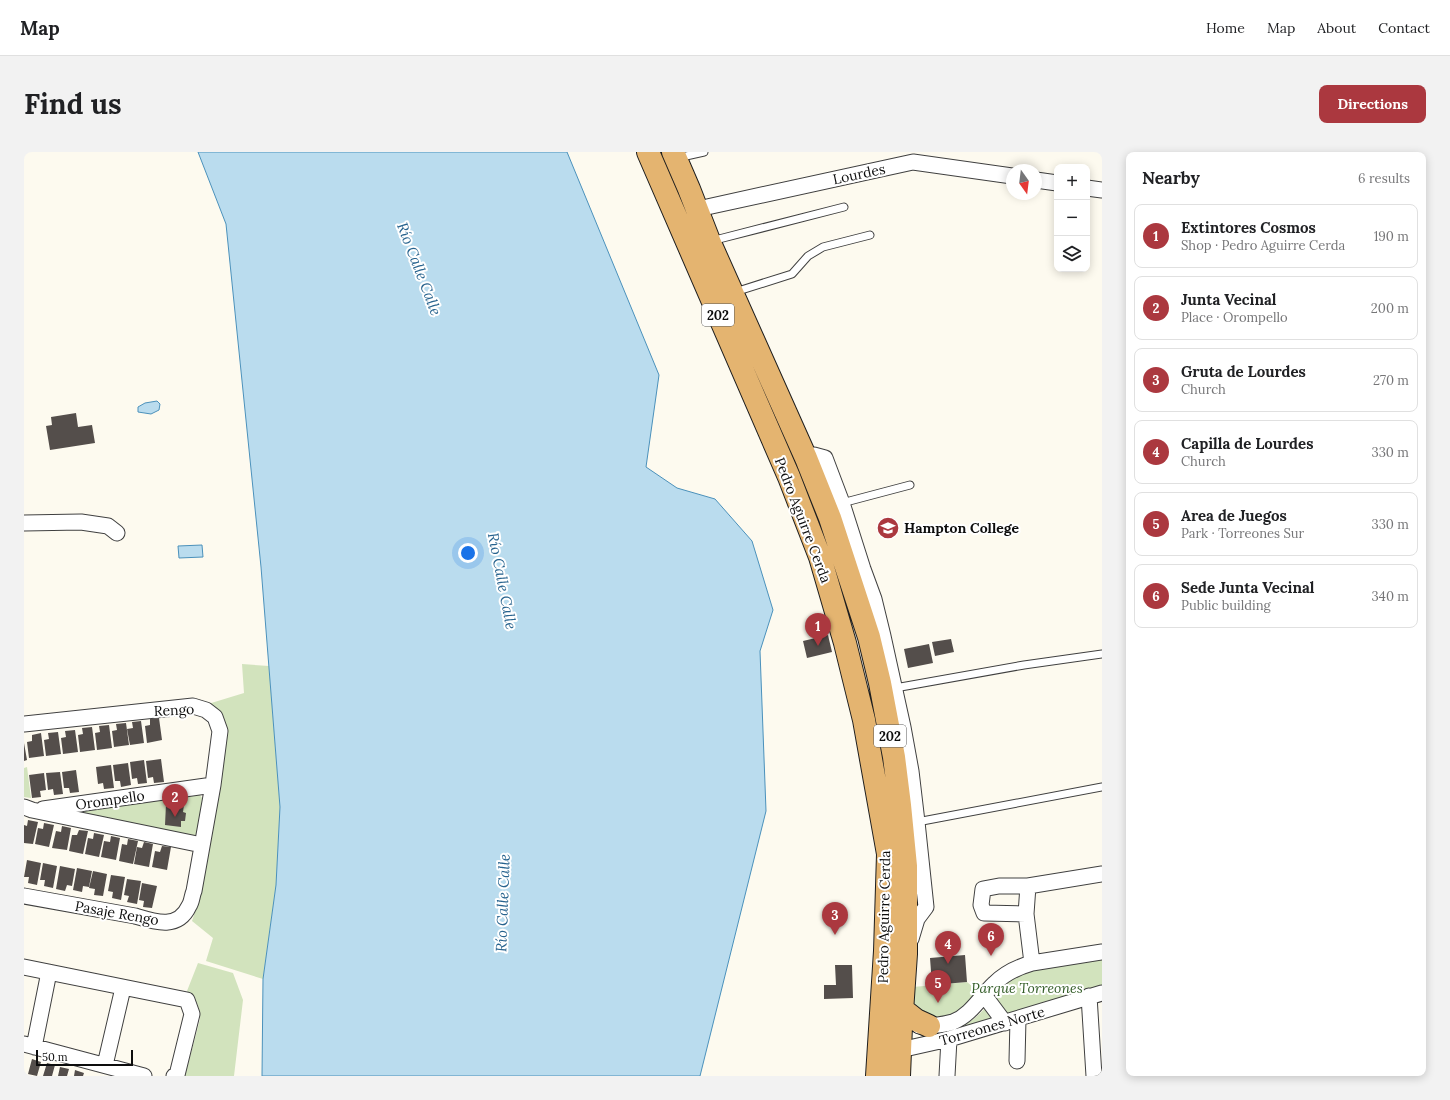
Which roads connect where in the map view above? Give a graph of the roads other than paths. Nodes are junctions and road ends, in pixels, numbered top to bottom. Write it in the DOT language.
graph roads {
  1 [pos="648,152"];
  2 [pos="704,152"];
  3 [pos="681,154"];
  4 [pos="1006,175"];
  5 [pos="1042,181"];
  6 [pos="1054,183"];
  7 [pos="1090,188"];
  8 [pos="1102,190"];
  9 [pos="707,207"];
  10 [pos="844,207"];
  11 [pos="870,235"];
  12 [pos="715,241"];
  13 [pos="733,292"];
  14 [pos="806,458"];
  15 [pos="910,485"];
  16 [pos="842,503"];
  17 [pos="24,523"];
  18 [pos="117,532"];
  19 [pos="1102,654"];
  20 [pos="895,688"];
  21 [pos="24,724"];
  22 [pos="213,785"];
  23 [pos="1102,787"];
  24 [pos="28,808"];
  25 [pos="917,822"];
  26 [pos="202,845"];
  27 [pos="1102,874"];
  28 [pos="1028,886"];
  29 [pos="24,896"];
  30 [pos="1026,914"];
  31 [pos="1102,952"];
  32 [pos="906,954"];
  33 [pos="1032,963"];
  34 [pos="24,967"];
  35 [pos="49,972"];
  36 [pos="123,988"];
  37 [pos="1096,994"];
  38 [pos="984,995"];
  39 [pos="894,1020"];
  40 [pos="1011,1021"];
  41 [pos="928,1026"];
  42 [pos="950,1039"];
  43 [pos="29,1045"];
  44 [pos="899,1057"];
  45 [pos="1017,1061"];
  46 [pos="105,1065"];
  47 [pos="176,1075"];
  48 [pos="144,1076"];
  49 [pos="878,1076"];
  50 [pos="947,1076"];
  51 [pos="1094,1076"];
  1 -- 39 [label="highway, Pedro Aguirre Cerda / 202"];
  2 -- 3 [label="lane"];
  3 -- 9 [label="street"];
  3 -- 12 [label="highway, Pedro Aguirre Cerda / 202"];
  4 -- 9 [label="street, Lourdes"];
  5 -- 6 [label="street"];
  7 -- 8 [label="street"];
  9 -- 12 [label="street"];
  10 -- 12 [label="lane"];
  11 -- 13 [label="lane"];
  12 -- 13 [label="highway, Pedro Aguirre Cerda / 202"];
  13 -- 14 [label="highway, Pedro Aguirre Cerda / 202"];
  14 -- 16 [label="street, Pedro Aguirre Cerda"];
  14 -- 32 [label="highway, Pedro Aguirre Cerda / 202"];
  15 -- 16 [label="lane"];
  16 -- 20 [label="street, Pedro Aguirre Cerda"];
  17 -- 18 [label="street"];
  19 -- 20 [label="lane"];
  20 -- 25 [label="street, Pedro Aguirre Cerda"];
  21 -- 22 [label="street, Rengo"];
  22 -- 24 [label="street, Orompello"];
  22 -- 26 [label="street, Rengo"];
  23 -- 25 [label="lane"];
  24 -- 26 [label="street, Orompello"];
  25 -- 32 [label="street, Pedro Aguirre Cerda"];
  26 -- 29 [label="street, Pasaje Rengo"];
  27 -- 28 [label="street"];
  28 -- 30 [label="street"];
  28 -- 30 [label="street"];
  30 -- 33 [label="street"];
  31 -- 33 [label="street"];
  32 -- 39 [label="highway, Pedro Aguirre Cerda / 202"];
  33 -- 38 [label="street"];
  34 -- 35 [label="street"];
  35 -- 36 [label="street"];
  35 -- 43 [label="street"];
  36 -- 46 [label="street"];
  36 -- 47 [label="street"];
  37 -- 40 [label="street, Torreones Norte"];
  37 -- 51 [label="street"];
  38 -- 40 [label="street"];
  38 -- 41 [label="street"];
  39 -- 41 [label="highway"];
  39 -- 44 [label="highway, Pedro Aguirre Cerda / 202"];
  40 -- 42 [label="street, Torreones Norte"];
  40 -- 45 [label="street"];
  42 -- 44 [label="street, Torreones Norte"];
  42 -- 50 [label="street"];
  43 -- 46 [label="street"];
  44 -- 49 [label="highway, Pedro Aguirre Cerda / 202"];
  46 -- 48 [label="street"];
}
